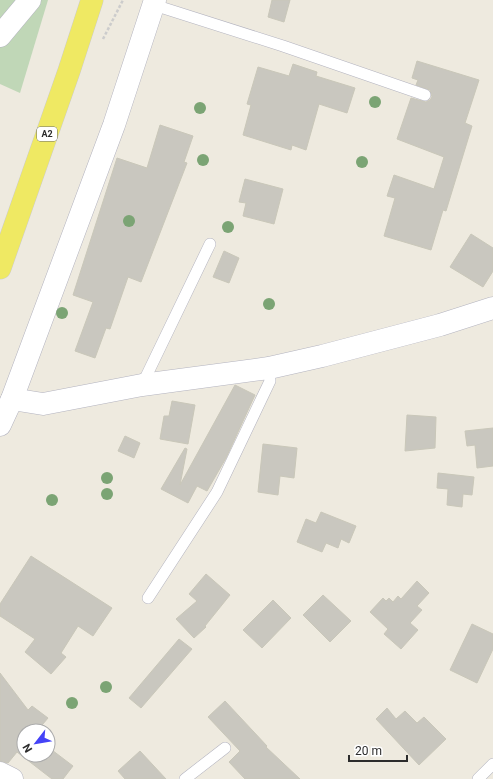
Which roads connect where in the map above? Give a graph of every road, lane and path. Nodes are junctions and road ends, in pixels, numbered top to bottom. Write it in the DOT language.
graph roads {
  1 [pos="30,0"];
  2 [pos="92,0"];
  3 [pos="155,2"];
  4 [pos="0,36"];
  5 [pos="424,95"];
  6 [pos="210,244"];
  7 [pos="0,268"];
  8 [pos="493,308"];
  9 [pos="269,368"];
  10 [pos="142,385"];
  11 [pos="12,399"];
  12 [pos="0,425"];
  13 [pos="148,598"];
  14 [pos="225,748"];
  15 [pos="493,764"];
  16 [pos="0,774"];
  17 [pos="12,779"];
  18 [pos="186,779"];
  19 [pos="478,779"];
  1 -- 4 [label="street"];
  2 -- 7 [label="main road, A2"];
  3 -- 5 [label="lane"];
  3 -- 11 [label="street"];
  6 -- 10 [label="lane"];
  8 -- 9 [label="street"];
  9 -- 10 [label="street"];
  9 -- 13 [label="lane"];
  10 -- 11 [label="street"];
  11 -- 12 [label="street"];
  14 -- 18 [label="lane"];
  15 -- 19 [label="lane"];
  16 -- 17 [label="street"];
}
